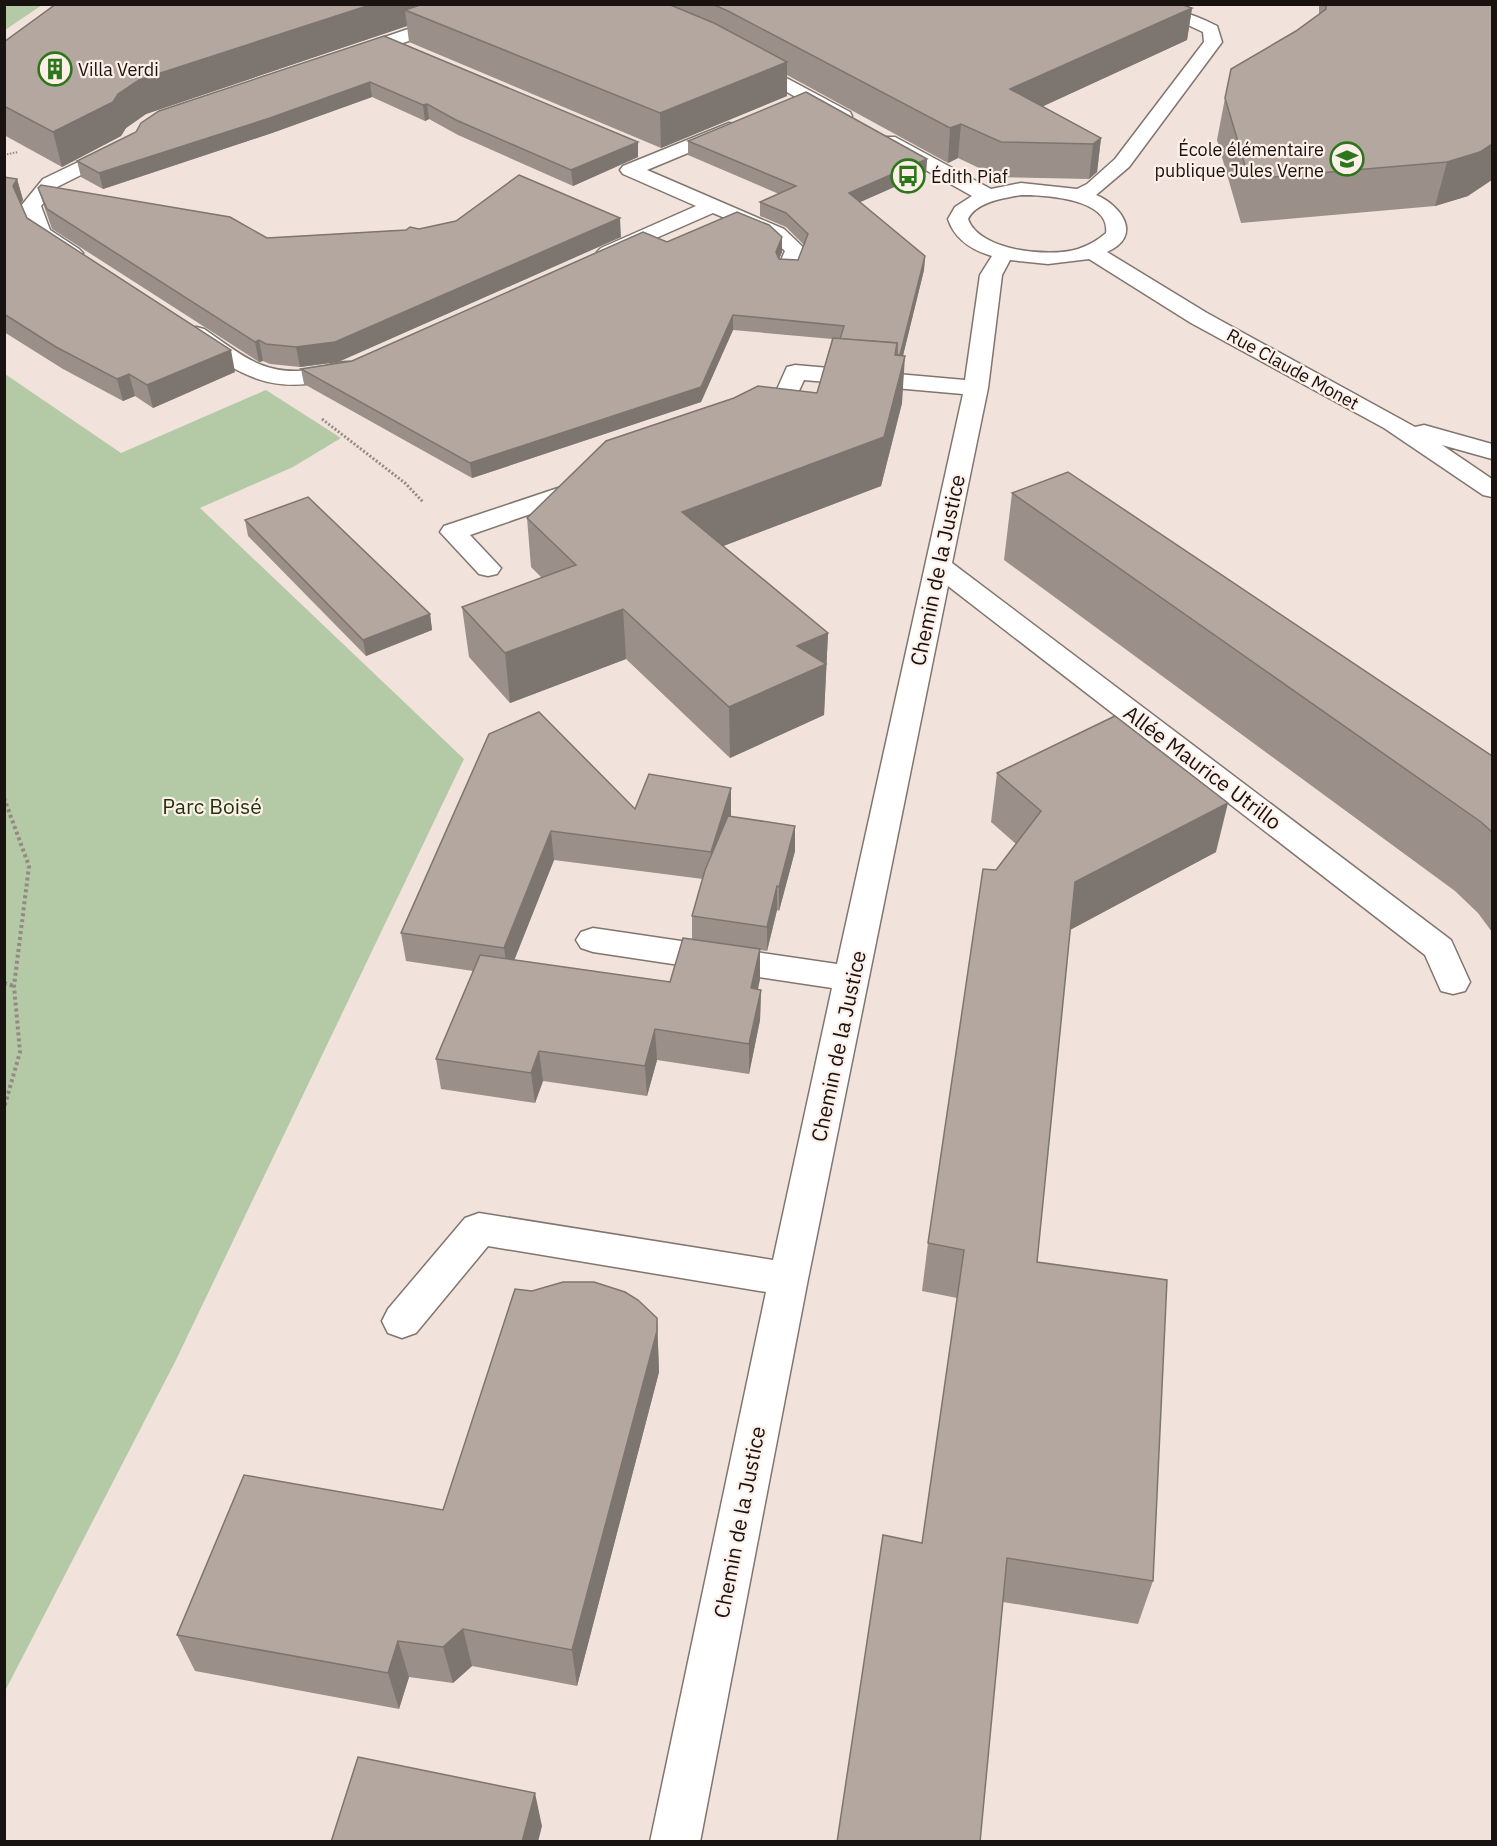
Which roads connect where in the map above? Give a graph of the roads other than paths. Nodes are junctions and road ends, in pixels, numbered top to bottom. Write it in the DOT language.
graph roads {
  1 [pos="499,4"];
  2 [pos="1139,4"];
  3 [pos="388,42"];
  4 [pos="410,51"];
  5 [pos="332,61"];
  6 [pos="731,62"];
  7 [pos="807,96"];
  8 [pos="786,105"];
  9 [pos="744,122"];
  10 [pos="133,137"];
  11 [pos="639,148"];
  12 [pos="661,157"];
  13 [pos="986,195"];
  14 [pos="1078,196"];
  15 [pos="715,205"];
  16 [pos="1090,251"];
  17 [pos="1004,254"];
  18 [pos="585,263"];
  19 [pos="89,264"];
  20 [pos="789,267"];
  21 [pos="176,321"];
  22 [pos="368,359"];
  23 [pos="976,388"];
  24 [pos="1393,423"];
  25 [pos="743,429"];
  26 [pos="1492,452"];
  27 [pos="611,478"];
  28 [pos="1492,490"];
  29 [pos="938,565"];
  30 [pos="488,568"];
  31 [pos="593,940"];
  32 [pos="852,979"];
  33 [pos="1453,982"];
  34 [pos="788,1279"];
  35 [pos="402,1321"];
  36 [pos="675,1842"];
  1 -- 3 [label="street"];
  2 -- 14 [label="street"];
  3 -- 4 [label="street"];
  3 -- 5 [label="street"];
  6 -- 7 [label="street"];
  7 -- 8 [label="street"];
  7 -- 13 [label="street"];
  9 -- 12 [label="street"];
  10 -- 19 [label="street"];
  11 -- 12 [label="street"];
  12 -- 15 [label="street"];
  13 -- 14 [label="street"];
  13 -- 17 [label="street"];
  14 -- 16 [label="street"];
  15 -- 18 [label="street"];
  15 -- 20 [label="street"];
  16 -- 17 [label="street"];
  16 -- 24 [label="street, Rue Claude Monet"];
  17 -- 23 [label="street, Chemin de la Justice"];
  21 -- 22 [label="street"];
  23 -- 25 [label="street"];
  23 -- 29 [label="street, Chemin de la Justice"];
  24 -- 26 [label="street"];
  24 -- 28 [label="street, Rue Claude Monet"];
  27 -- 30 [label="street"];
  29 -- 32 [label="street, Chemin de la Justice"];
  29 -- 33 [label="street, Allée Maurice Utrillo"];
  31 -- 32 [label="street"];
  32 -- 34 [label="street, Chemin de la Justice"];
  34 -- 35 [label="street"];
  34 -- 36 [label="street, Chemin de la Justice"];
}
